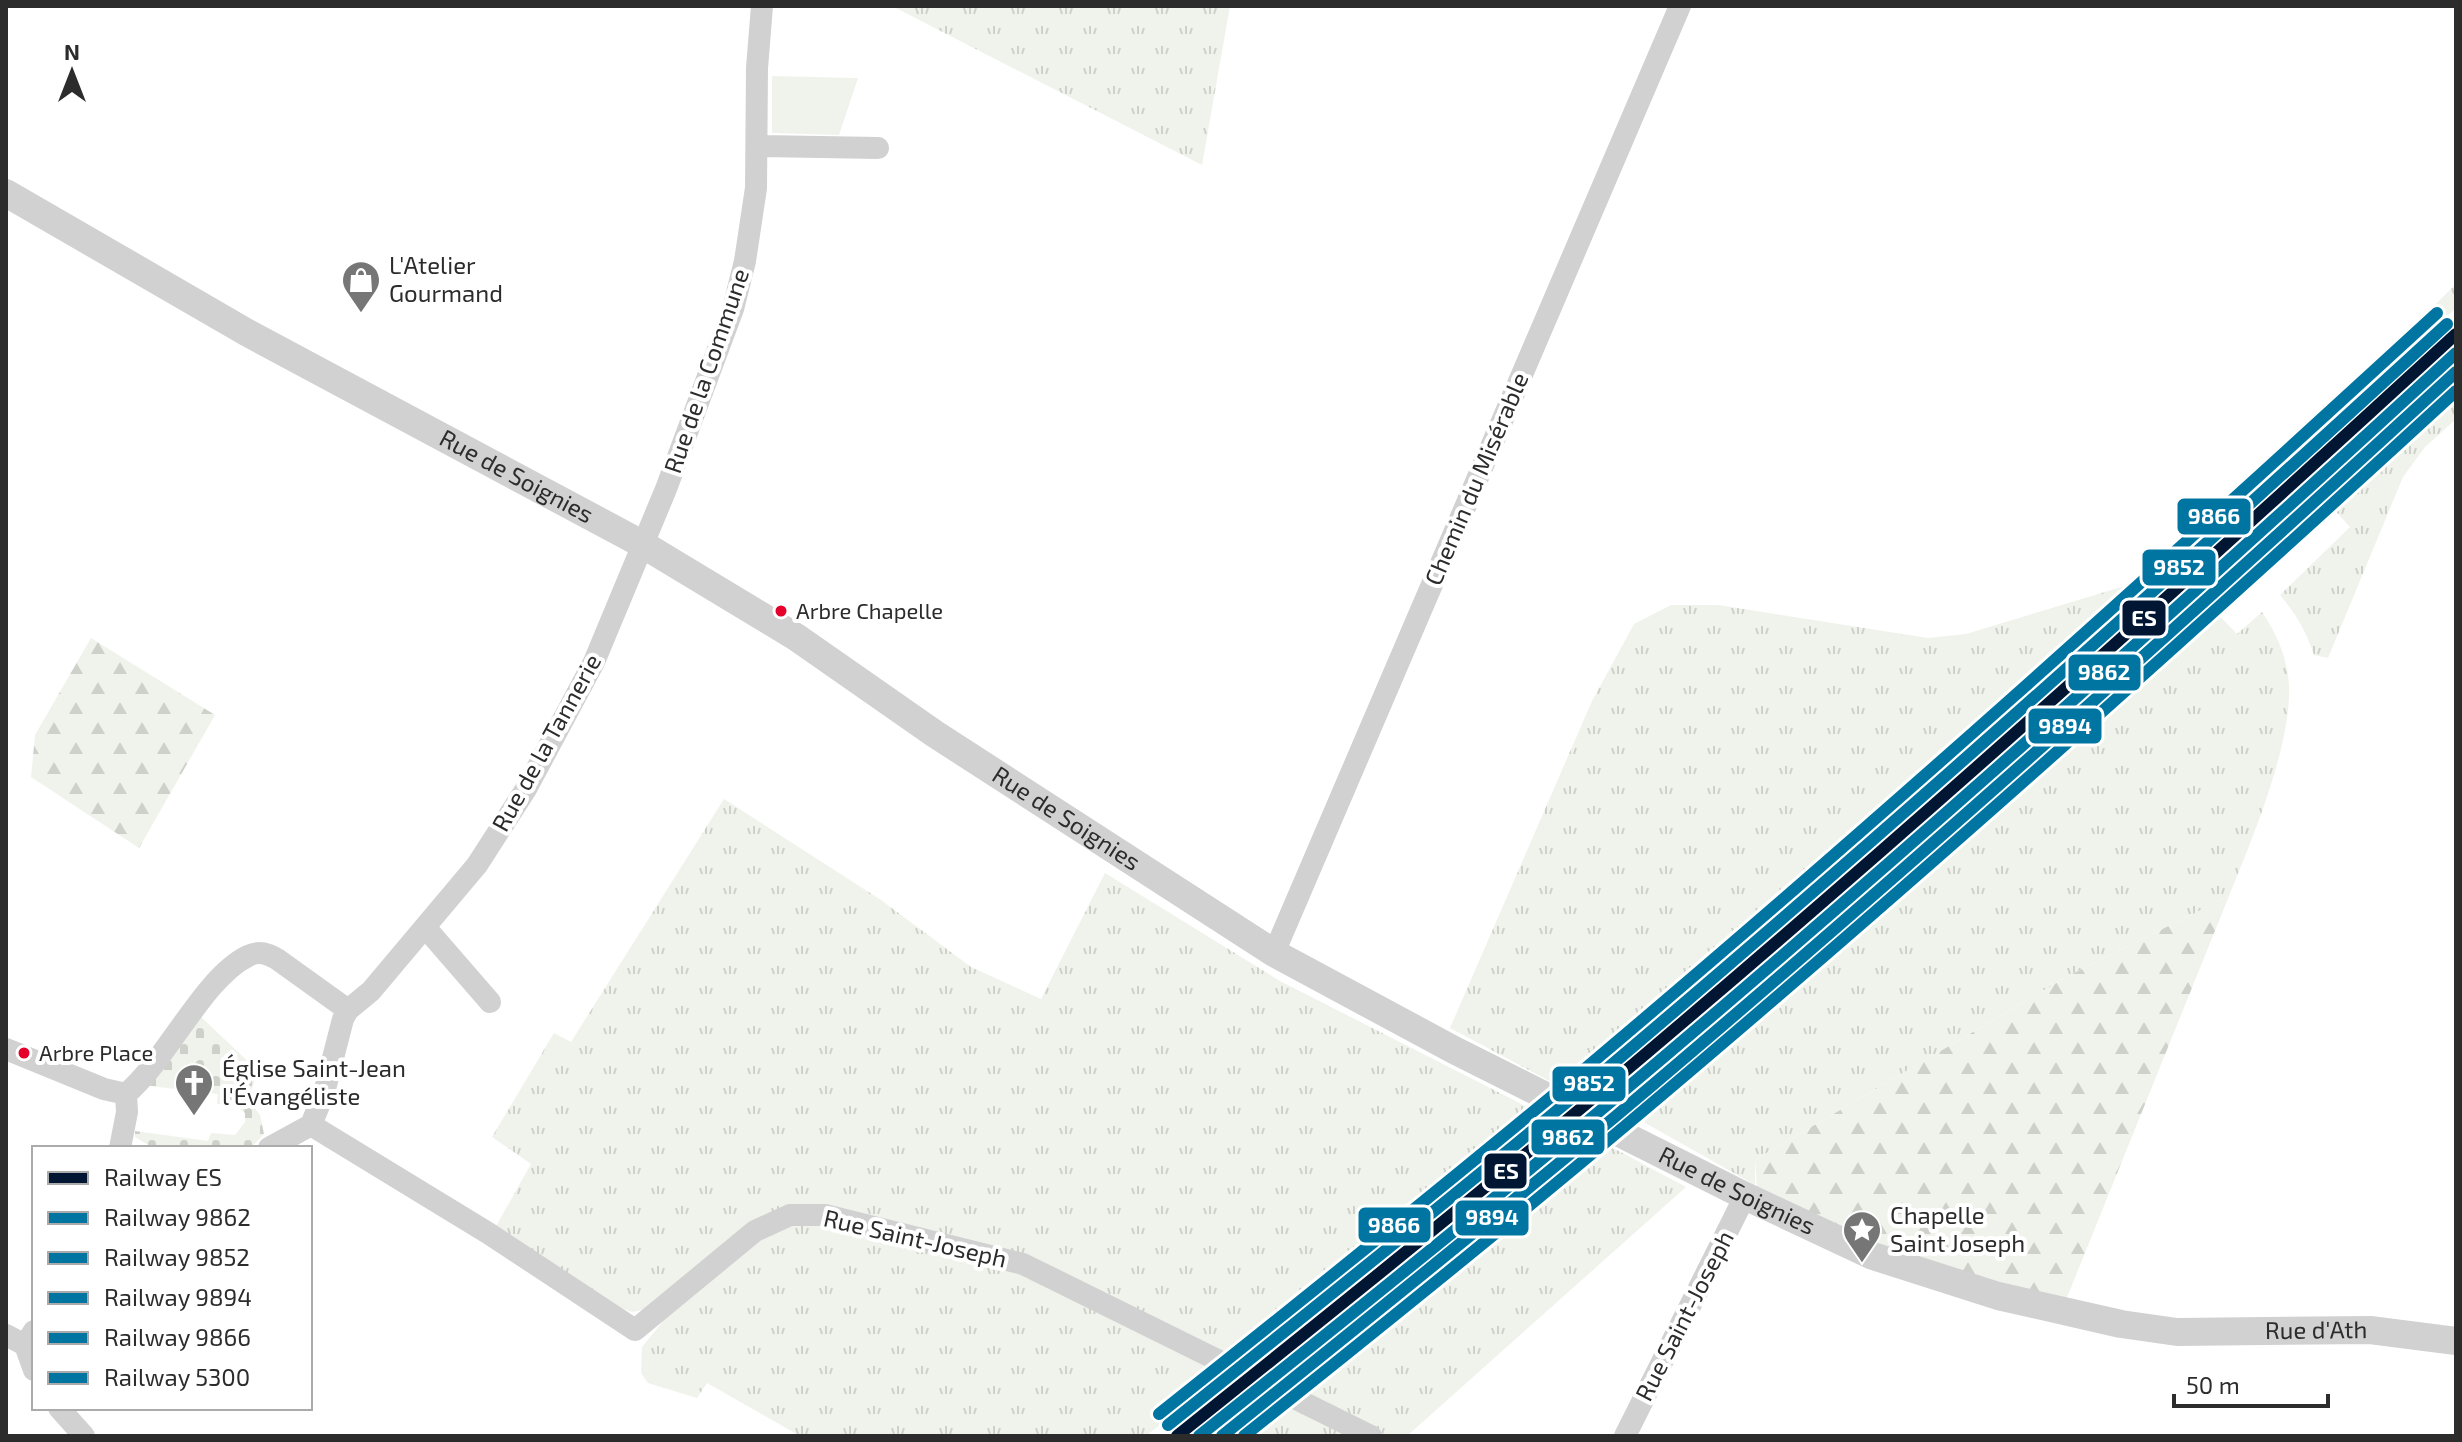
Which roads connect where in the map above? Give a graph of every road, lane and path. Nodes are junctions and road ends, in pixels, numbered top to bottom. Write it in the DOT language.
graph roads {
  1 [pos="762,6"];
  2 [pos="1680,6"];
  3 [pos="757,146"];
  4 [pos="878,148"];
  5 [pos="6,193"];
  6 [pos="642,544"];
  7 [pos="425,927"];
  8 [pos="1274,953"];
  9 [pos="490,1002"];
  10 [pos="348,1010"];
  11 [pos="6,1049"];
  12 [pos="126,1094"];
  13 [pos="311,1125"];
  14 [pos="122,1146"];
  15 [pos="273,1146"];
  16 [pos="1745,1196"];
  17 [pos="2177,1332"];
  18 [pos="22,1337"];
  19 [pos="2456,1341"];
  20 [pos="32,1364"];
  21 [pos="61,1410"];
  22 [pos="84,1436"];
  23 [pos="1371,1436"];
  24 [pos="1625,1436"];
  1 -- 3 [label="street, Rue de la Commune"];
  2 -- 8 [label="street, Chemin du Misérable"];
  3 -- 4 [label="street"];
  3 -- 6 [label="street, Rue de la Commune"];
  5 -- 6 [label="street, Rue de Soignies"];
  6 -- 7 [label="street, Rue de la Tannerie"];
  6 -- 8 [label="street, Rue de Soignies"];
  7 -- 9 [label="street"];
  7 -- 10 [label="street, Rue de la Tannerie"];
  8 -- 16 [label="street, Rue de Soignies"];
  10 -- 12 [label="street"];
  10 -- 13 [label="street"];
  11 -- 12 [label="street"];
  12 -- 14 [label="street"];
  13 -- 15 [label="street"];
  13 -- 23 [label="street, Rue Saint-Joseph"];
  16 -- 17 [label="street, Rue de Soignies"];
  16 -- 24 [label="street, Rue Saint-Joseph"];
  17 -- 19 [label="street, Rue d'Ath"];
  18 -- 20 [label="street"];
  21 -- 22 [label="street"];
}
